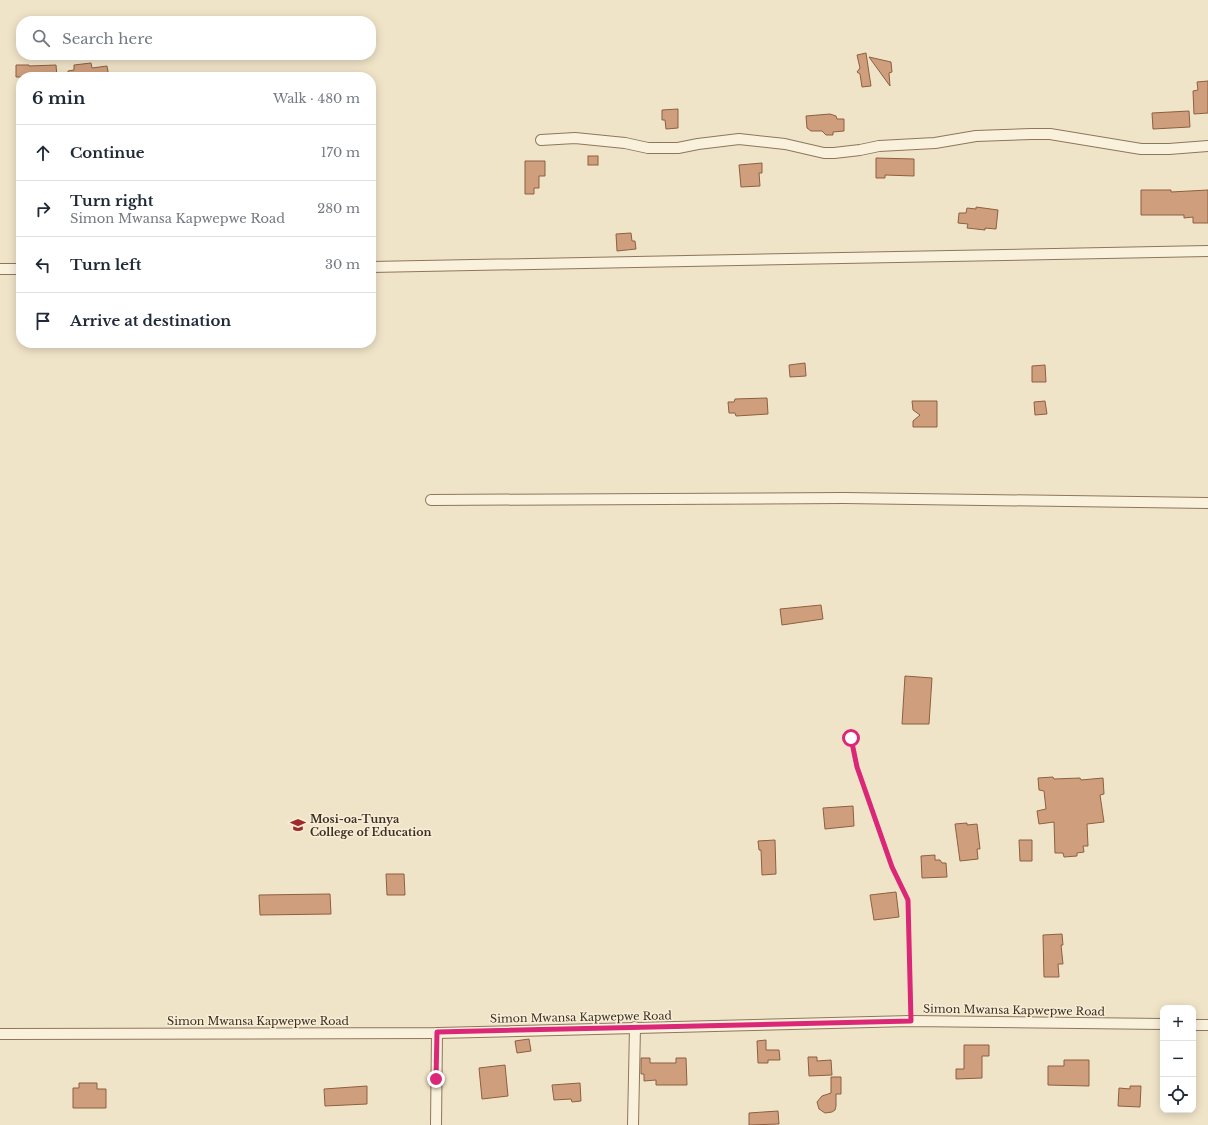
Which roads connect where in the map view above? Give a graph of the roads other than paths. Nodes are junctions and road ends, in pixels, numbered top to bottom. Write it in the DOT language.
graph roads {
  1 [pos="541,140"];
  2 [pos="1208,146"];
  3 [pos="1208,251"];
  4 [pos="376,267"];
  5 [pos="16,268"];
  6 [pos="0,269"];
  7 [pos="431,500"];
  8 [pos="1208,503"];
  9 [pos="1160,1024"];
  10 [pos="1196,1025"];
  11 [pos="1208,1025"];
  12 [pos="635,1027"];
  13 [pos="437,1032"];
  14 [pos="0,1034"];
  15 [pos="436,1125"];
  16 [pos="633,1125"];
  1 -- 2 [label="street"];
  3 -- 4 [label="street"];
  5 -- 6 [label="street"];
  7 -- 8 [label="street"];
  9 -- 12 [label="street, Simon Mwansa Kapwepwe Road"];
  10 -- 11 [label="street"];
  12 -- 13 [label="street, Simon Mwansa Kapwepwe Road"];
  12 -- 16 [label="street"];
  13 -- 14 [label="street, Simon Mwansa Kapwepwe Road"];
  13 -- 15 [label="street"];
}
